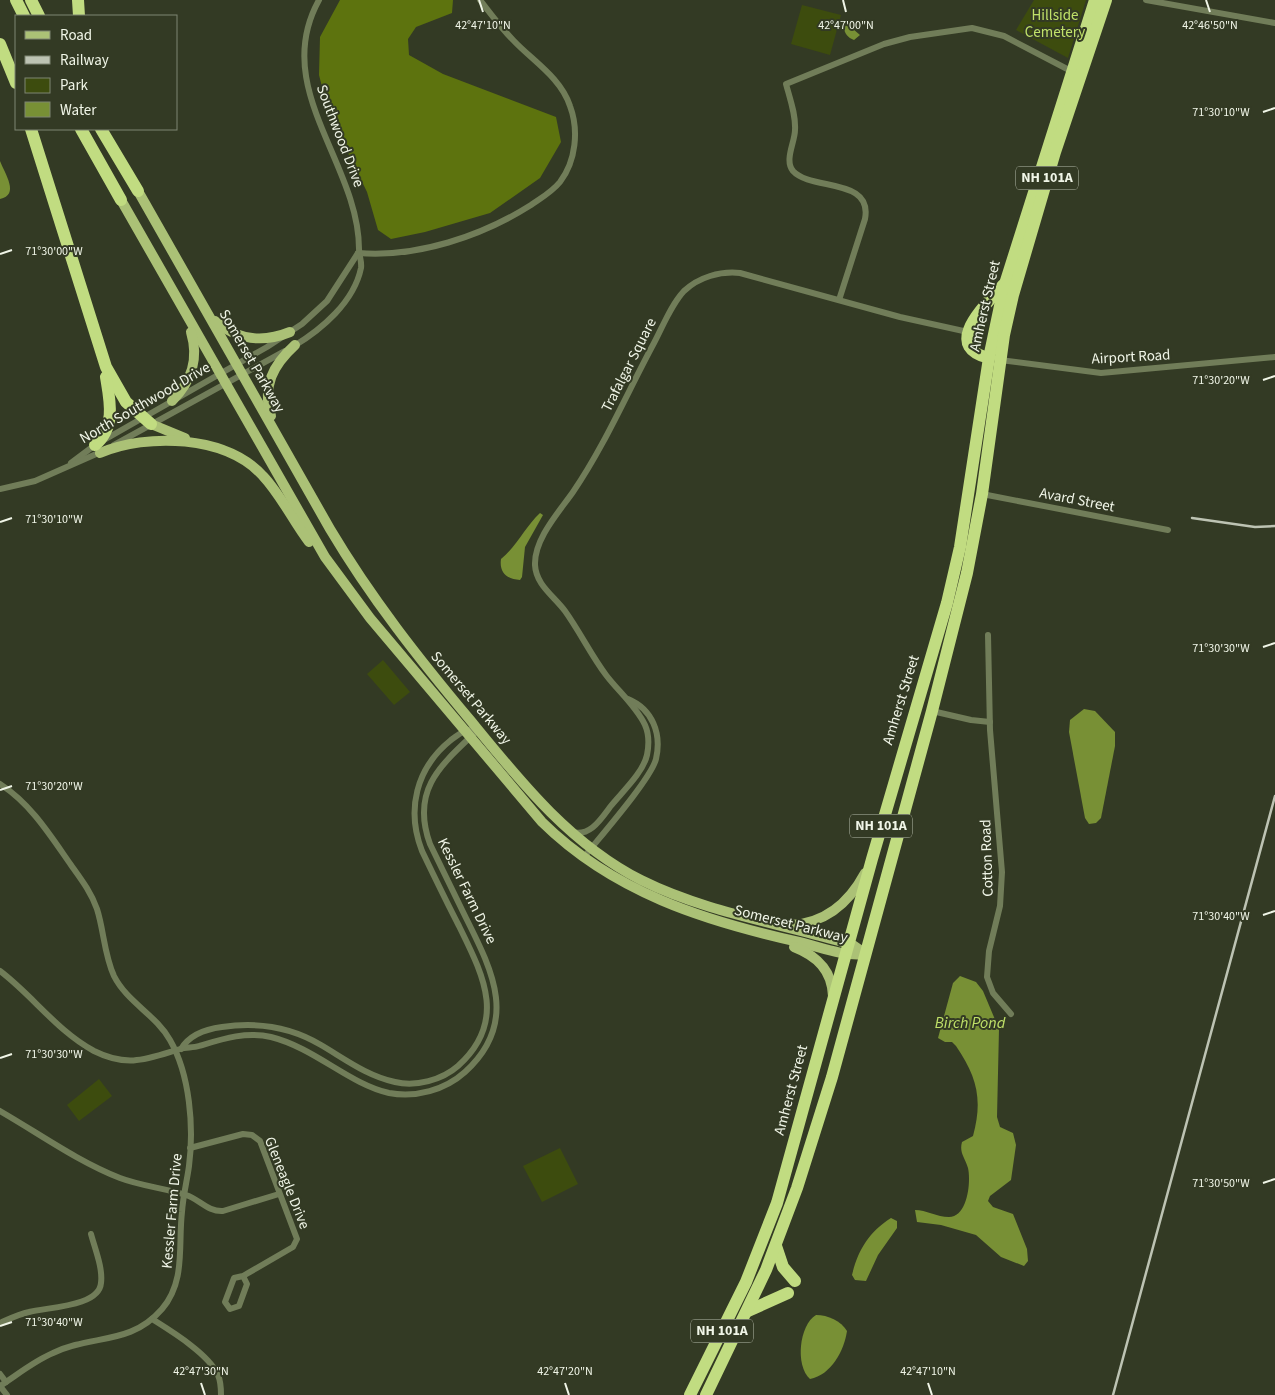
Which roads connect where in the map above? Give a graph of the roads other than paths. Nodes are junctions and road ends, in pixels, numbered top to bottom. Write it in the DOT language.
graph roads {
  1 [pos="16,0"];
  2 [pos="31,0"];
  3 [pos="78,0"];
  4 [pos="319,0"];
  5 [pos="480,0"];
  6 [pos="1095,0"];
  7 [pos="1106,0"];
  8 [pos="1146,0"];
  9 [pos="24,15"];
  10 [pos="38,15"];
  11 [pos="80,15"];
  12 [pos="1275,23"];
  13 [pos="0,44"];
  14 [pos="1071,71"];
  15 [pos="15,81"];
  16 [pos="31,130"];
  17 [pos="82,130"];
  18 [pos="102,130"];
  19 [pos="108,130"];
  20 [pos="138,191"];
  21 [pos="121,200"];
  22 [pos="358,253"];
  23 [pos="1005,283"];
  24 [pos="839,300"];
  25 [pos="184,312"];
  26 [pos="206,312"];
  27 [pos="290,332"];
  28 [pos="968,332"];
  29 [pos="97,340"];
  30 [pos="296,345"];
  31 [pos="1275,357"];
  32 [pos="995,359"];
  33 [pos="236,364"];
  34 [pos="220,374"];
  35 [pos="243,375"];
  36 [pos="226,384"];
  37 [pos="172,401"];
  38 [pos="147,421"];
  39 [pos="280,440"];
  40 [pos="201,444"];
  41 [pos="98,449"];
  42 [pos="0,490"];
  43 [pos="982,494"];
  44 [pos="1168,530"];
  45 [pos="337,574"];
  46 [pos="988,635"];
  47 [pos="628,699"];
  48 [pos="932,711"];
  49 [pos="990,722"];
  50 [pos="471,733"];
  51 [pos="0,784"];
  52 [pos="569,831"];
  53 [pos="591,848"];
  54 [pos="584,858"];
  55 [pos="872,859"];
  56 [pos="777,924"];
  57 [pos="775,938"];
  58 [pos="847,948"];
  59 [pos="866,954"];
  60 [pos="0,971"];
  61 [pos="833,998"];
  62 [pos="1011,1014"];
  63 [pos="178,1050"];
  64 [pos="0,1111"];
  65 [pos="190,1148"];
  66 [pos="184,1194"];
  67 [pos="280,1194"];
  68 [pos="91,1234"];
  69 [pos="776,1246"];
  70 [pos="243,1276"];
  71 [pos="795,1281"];
  72 [pos="788,1293"];
  73 [pos="748,1310"];
  74 [pos="152,1319"];
  75 [pos="0,1323"];
  76 [pos="0,1374"];
  77 [pos="2,1384"];
  78 [pos="6,1395"];
  79 [pos="221,1395"];
  80 [pos="690,1395"];
  81 [pos="706,1395"];
  1 -- 9 [label="highway"];
  2 -- 10 [label="highway"];
  3 -- 11 [label="highway"];
  4 -- 22 [label="street, Southwood Drive"];
  5 -- 22 [label="street"];
  6 -- 14 [label="highway, Amherst Street / NH 101A"];
  7 -- 32 [label="highway, Amherst Street / NH 101A"];
  8 -- 12 [label="street"];
  13 -- 15 [label="highway"];
  14 -- 23 [label="highway, Amherst Street / NH 101A"];
  14 -- 24 [label="street"];
  16 -- 29 [label="highway"];
  17 -- 21 [label="highway"];
  18 -- 20 [label="highway"];
  19 -- 20 [label="highway"];
  20 -- 26 [label="main road, Somerset Parkway"];
  21 -- 25 [label="main road, Somerset Parkway"];
  22 -- 27 [label="street"];
  22 -- 30 [label="street, Southwood Drive"];
  23 -- 28 [label="highway"];
  23 -- 32 [label="highway, Amherst Street / NH 101A"];
  24 -- 28 [label="street, Trafalgar Square"];
  24 -- 47 [label="street, Trafalgar Square"];
  25 -- 34 [label="main road, Somerset Parkway"];
  25 -- 37 [label="main road"];
  26 -- 27 [label="main road"];
  26 -- 33 [label="main road, Somerset Parkway"];
  27 -- 33 [label="street"];
  28 -- 32 [label="highway"];
  29 -- 38 [label="highway"];
  29 -- 41 [label="highway"];
  30 -- 35 [label="street, Southwood Drive"];
  30 -- 39 [label="main road"];
  31 -- 32 [label="street, Airport Road"];
  32 -- 43 [label="highway, Amherst Street / NH 101A"];
  32 -- 55 [label="highway, Amherst Street / NH 101A"];
  33 -- 34 [label="street, North Southwood Drive"];
  33 -- 35 [label="main road, Somerset Parkway"];
  34 -- 36 [label="main road, Somerset Parkway"];
  34 -- 37 [label="street, North Southwood Drive"];
  35 -- 36 [label="street, Southwood Drive"];
  35 -- 39 [label="main road, Somerset Parkway"];
  36 -- 38 [label="street, North Southwood Drive"];
  36 -- 45 [label="main road, Somerset Parkway"];
  37 -- 38 [label="street, North Southwood Drive"];
  38 -- 40 [label="main road"];
  38 -- 41 [label="street, North Southwood Drive"];
  38 -- 41 [label="street, North Southwood Drive"];
  39 -- 50 [label="main road, Somerset Parkway"];
  40 -- 41 [label="main road"];
  40 -- 45 [label="main road"];
  41 -- 42 [label="street, North Southwood Drive"];
  43 -- 44 [label="street, Avard Street"];
  43 -- 48 [label="highway, Amherst Street / NH 101A"];
  45 -- 50 [label="main road, Somerset Parkway"];
  46 -- 49 [label="street, Cotton Road"];
  47 -- 52 [label="street, Trafalgar Square"];
  47 -- 53 [label="street, Trafalgar Square"];
  48 -- 49 [label="street"];
  48 -- 59 [label="highway, Amherst Street / NH 101A"];
  49 -- 62 [label="street, Cotton Road"];
  50 -- 52 [label="main road, Somerset Parkway"];
  50 -- 54 [label="main road, Somerset Parkway"];
  50 -- 63 [label="street, Kessler Farm Drive"];
  50 -- 63 [label="street, Kessler Farm Drive"];
  51 -- 63 [label="street"];
  52 -- 53 [label="main road, Somerset Parkway"];
  53 -- 54 [label="street, Trafalgar Square"];
  53 -- 56 [label="main road, Somerset Parkway"];
  54 -- 57 [label="main road, Somerset Parkway"];
  55 -- 56 [label="main road"];
  55 -- 58 [label="highway, Amherst Street / NH 101A"];
  56 -- 58 [label="main road, Somerset Parkway"];
  57 -- 58 [label="main road, Somerset Parkway"];
  57 -- 61 [label="main road"];
  58 -- 59 [label="main road, Somerset Parkway"];
  58 -- 61 [label="highway, Amherst Street / NH 101A"];
  59 -- 69 [label="highway, Amherst Street / NH 101A"];
  60 -- 63 [label="street, Kessler Farm Drive"];
  61 -- 80 [label="highway, Amherst Street / NH 101A"];
  63 -- 65 [label="street, Kessler Farm Drive"];
  64 -- 66 [label="street"];
  65 -- 66 [label="street, Kessler Farm Drive"];
  65 -- 67 [label="street, Gleneagle Drive"];
  66 -- 67 [label="street"];
  66 -- 74 [label="street, Kessler Farm Drive"];
  67 -- 70 [label="street, Gleneagle Drive"];
  68 -- 75 [label="street"];
  69 -- 71 [label="highway"];
  69 -- 73 [label="highway, Amherst Street / NH 101A"];
  70 -- 70 [label="street, Gleneagle Drive"];
  72 -- 73 [label="highway"];
  73 -- 81 [label="highway, Amherst Street / NH 101A"];
  74 -- 77 [label="street, Kessler Farm Drive"];
  74 -- 79 [label="street"];
  76 -- 77 [label="street"];
  77 -- 78 [label="street"];
}
